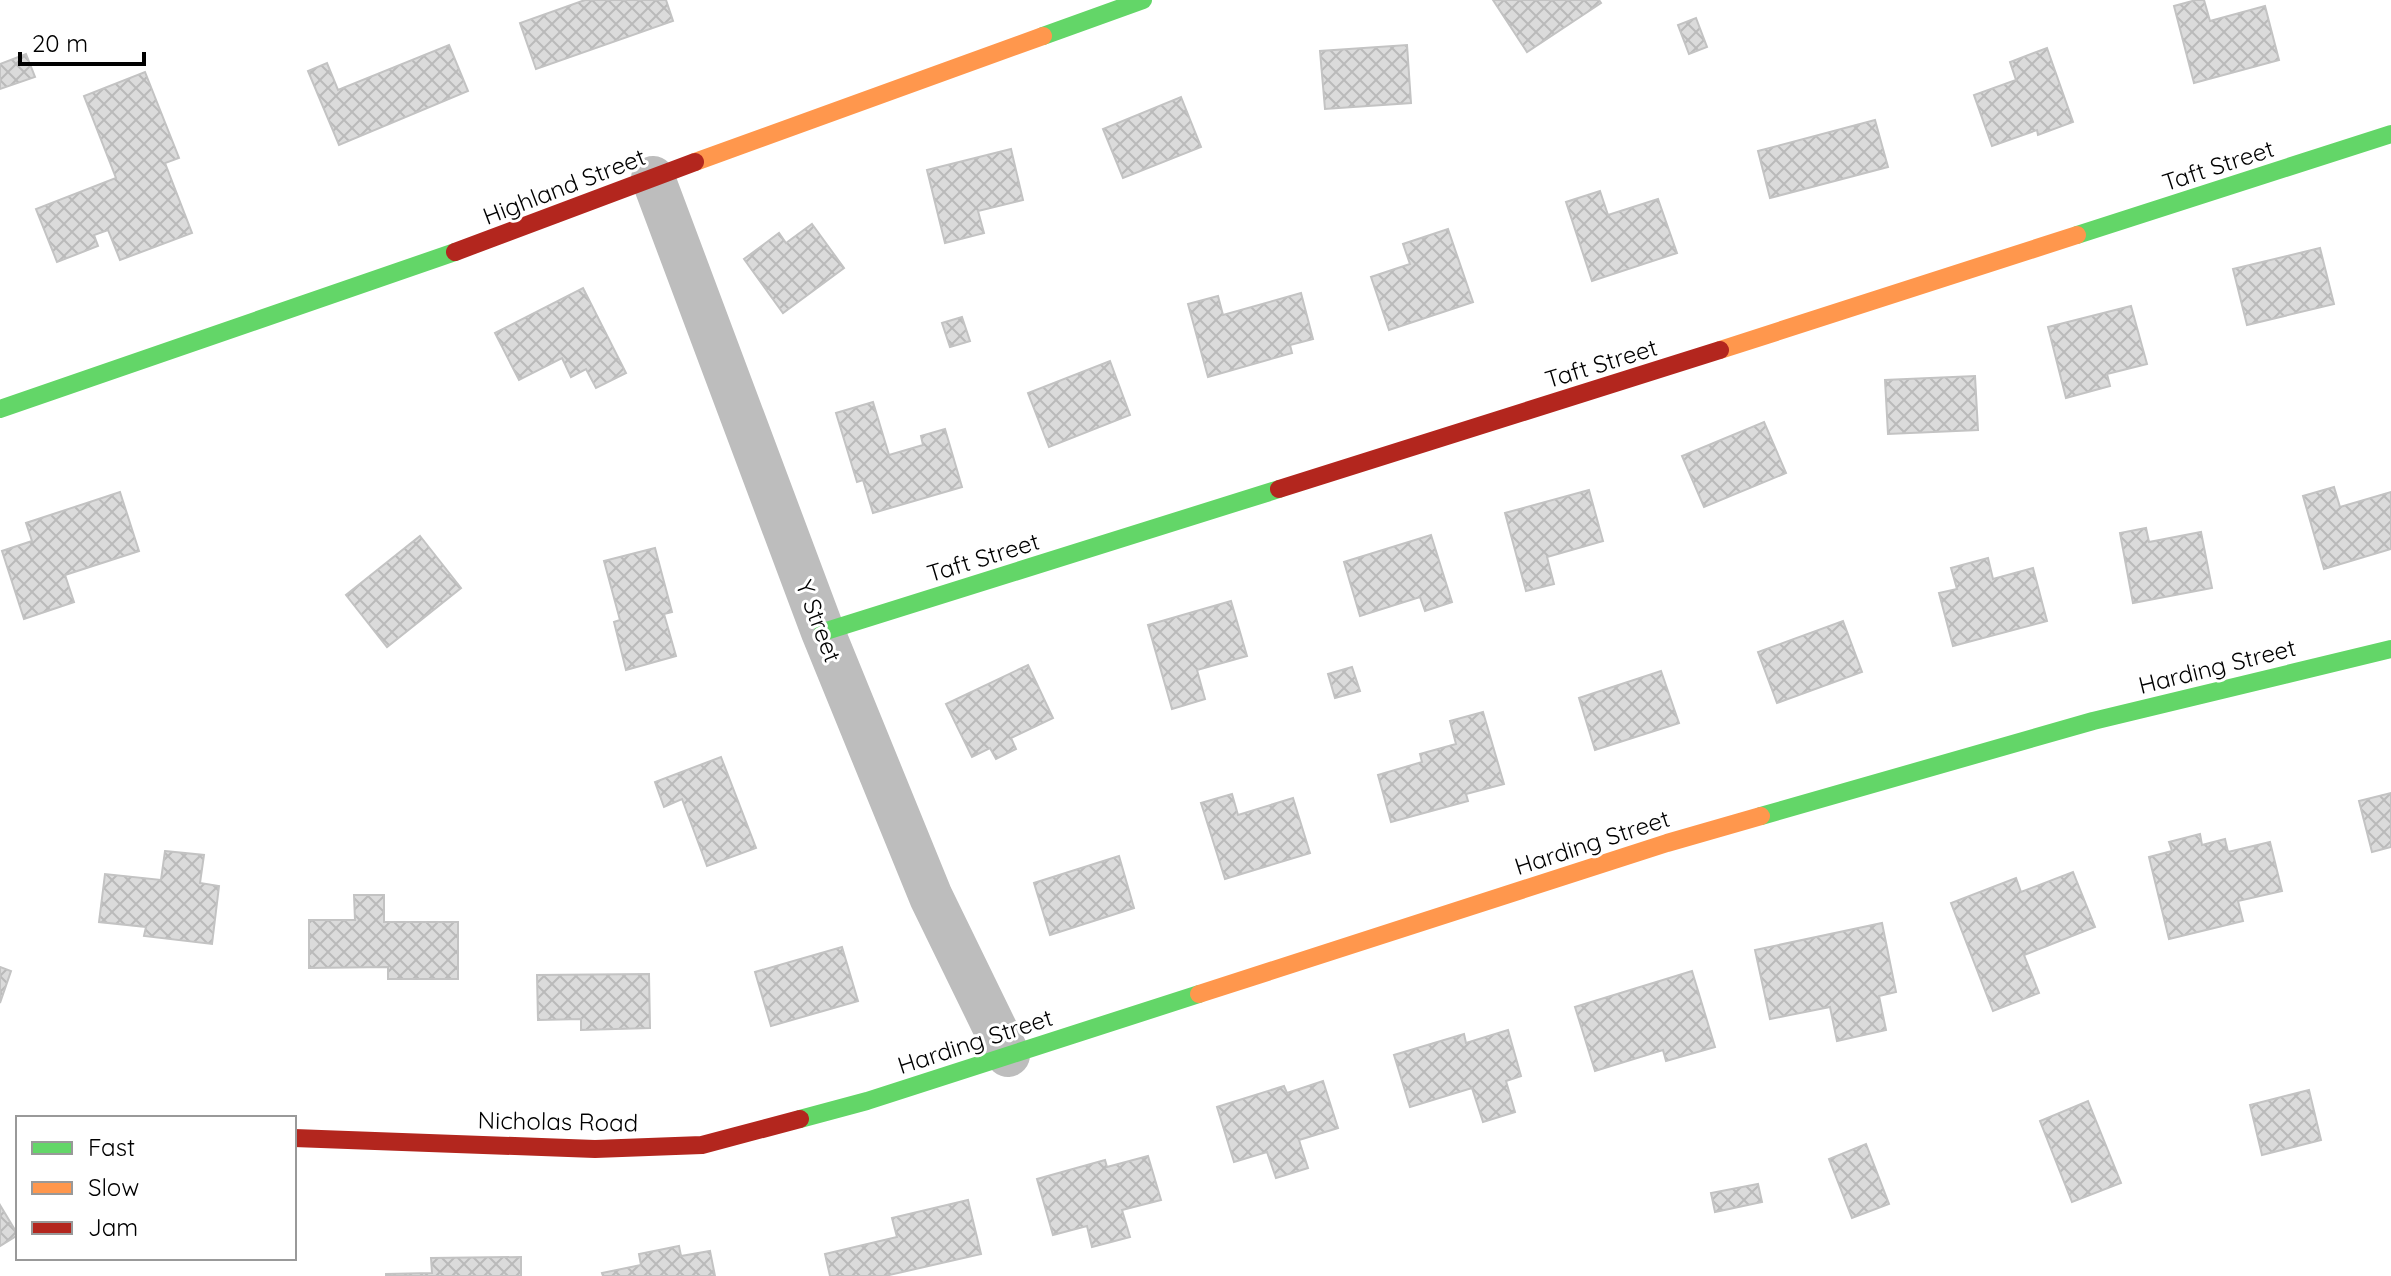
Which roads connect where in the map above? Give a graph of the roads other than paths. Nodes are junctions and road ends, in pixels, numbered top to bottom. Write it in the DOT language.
graph roads {
  1 [pos="1143,0"];
  2 [pos="2391,134"];
  3 [pos="653,178"];
  4 [pos="0,409"];
  5 [pos="823,632"];
  6 [pos="2391,649"];
  7 [pos="1008,1055"];
  8 [pos="817,1115"];
  9 [pos="296,1138"];
  1 -- 3 [label="street, Highland Street"];
  2 -- 5 [label="street, Taft Street"];
  3 -- 4 [label="street, Highland Street"];
  3 -- 5 [label="street, Y Street"];
  5 -- 7 [label="street, Y Street"];
  6 -- 7 [label="street, Harding Street"];
  7 -- 8 [label="street, Harding Street"];
  8 -- 9 [label="street, Nicholas Road"];
}
